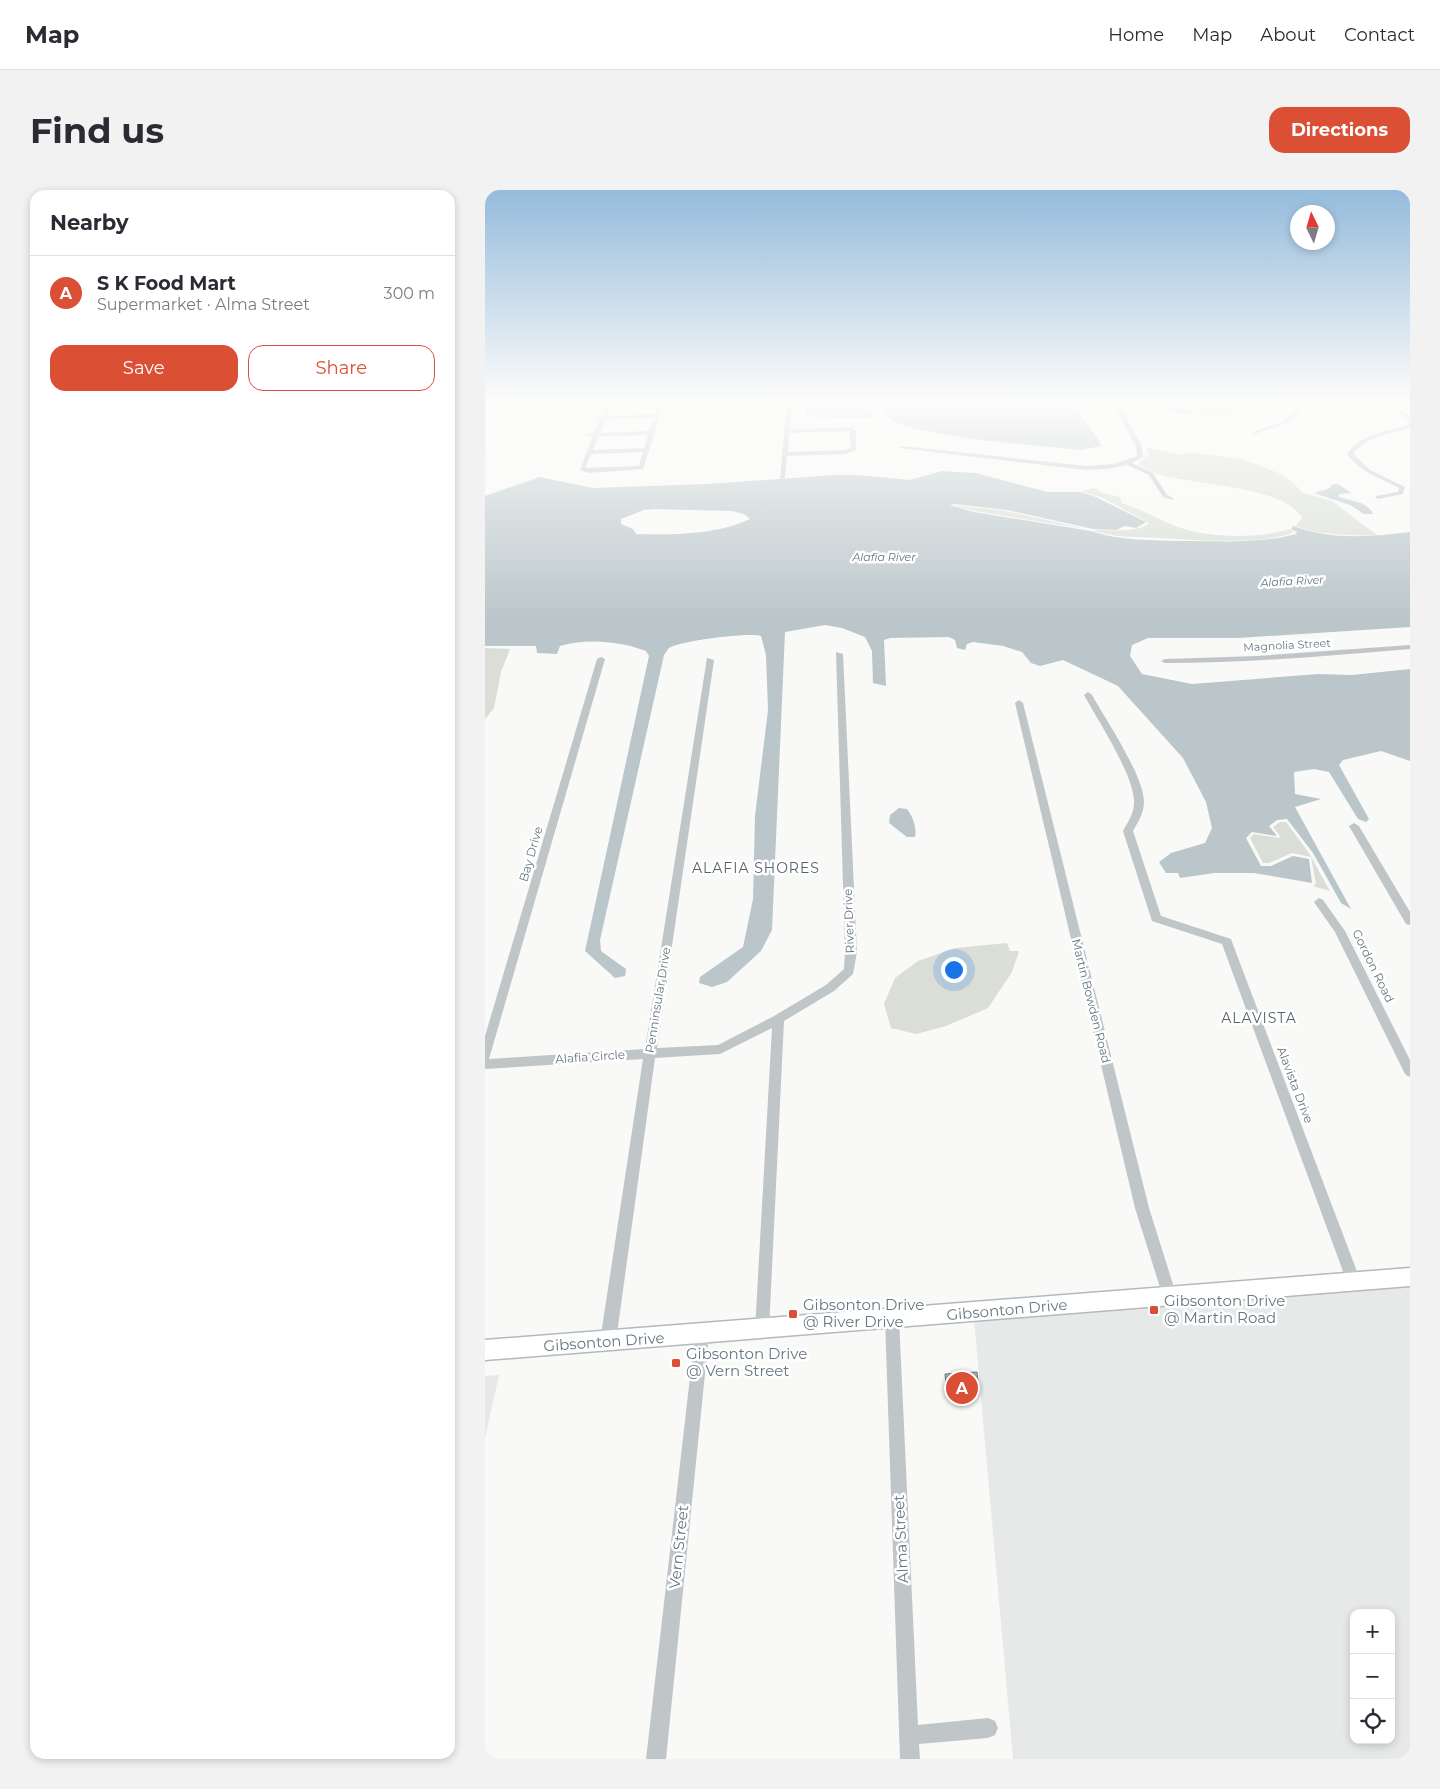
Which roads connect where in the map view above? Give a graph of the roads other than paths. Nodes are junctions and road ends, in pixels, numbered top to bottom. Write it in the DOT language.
graph roads {
  1 [pos="783,473"];
  2 [pos="1149,473"];
  3 [pos="1371,473"];
  4 [pos="782,478"];
  5 [pos="1378,497"];
  6 [pos="1171,499"];
  7 [pos="1410,648"];
  8 [pos="839,654"];
  9 [pos="601,659"];
  10 [pos="710,660"];
  11 [pos="1165,660"];
  12 [pos="1088,695"];
  13 [pos="1019,703"];
  14 [pos="1354,826"];
  15 [pos="1319,902"];
  16 [pos="1410,921"];
  17 [pos="778,1020"];
  18 [pos="650,1053"];
  19 [pos="485,1056"];
  20 [pos="485,1064"];
  21 [pos="1410,1072"];
  22 [pos="1410,1277"];
  23 [pos="1354,1282"];
  24 [pos="1170,1297"];
  25 [pos="892,1319"];
  26 [pos="761,1330"];
  27 [pos="703,1334"];
  28 [pos="608,1341"];
  29 [pos="485,1350"];
  30 [pos="988,1728"];
  31 [pos="910,1735"];
  32 [pos="657,1759"];
  33 [pos="910,1759"];
  1 -- 4 [label="street"];
  2 -- 6 [label="street"];
  3 -- 5 [label="street"];
  7 -- 11 [label="street, Magnolia Street"];
  8 -- 17 [label="street, River Drive"];
  9 -- 19 [label="street, Bay Drive"];
  10 -- 18 [label="street, Penninsular Drive"];
  12 -- 23 [label="street, Alavista Drive"];
  13 -- 24 [label="street, Martin Bowden Road"];
  14 -- 16 [label="street"];
  15 -- 21 [label="street, Gordon Road"];
  17 -- 18 [label="street, Alafia Circle"];
  17 -- 26 [label="street"];
  18 -- 20 [label="street, Alafia Circle"];
  18 -- 28 [label="street, Penninsular Drive"];
  22 -- 23 [label="main road, Gibsonton Drive"];
  23 -- 24 [label="main road, Gibsonton Drive"];
  24 -- 25 [label="main road, Gibsonton Drive"];
  25 -- 26 [label="main road, Gibsonton Drive"];
  25 -- 31 [label="street, Alma Street"];
  26 -- 27 [label="main road, Gibsonton Drive"];
  27 -- 28 [label="main road, Gibsonton Drive"];
  27 -- 32 [label="street, Vern Street"];
  28 -- 29 [label="main road, Gibsonton Drive"];
  30 -- 31 [label="street"];
  31 -- 33 [label="street, Alma Street"];
}
